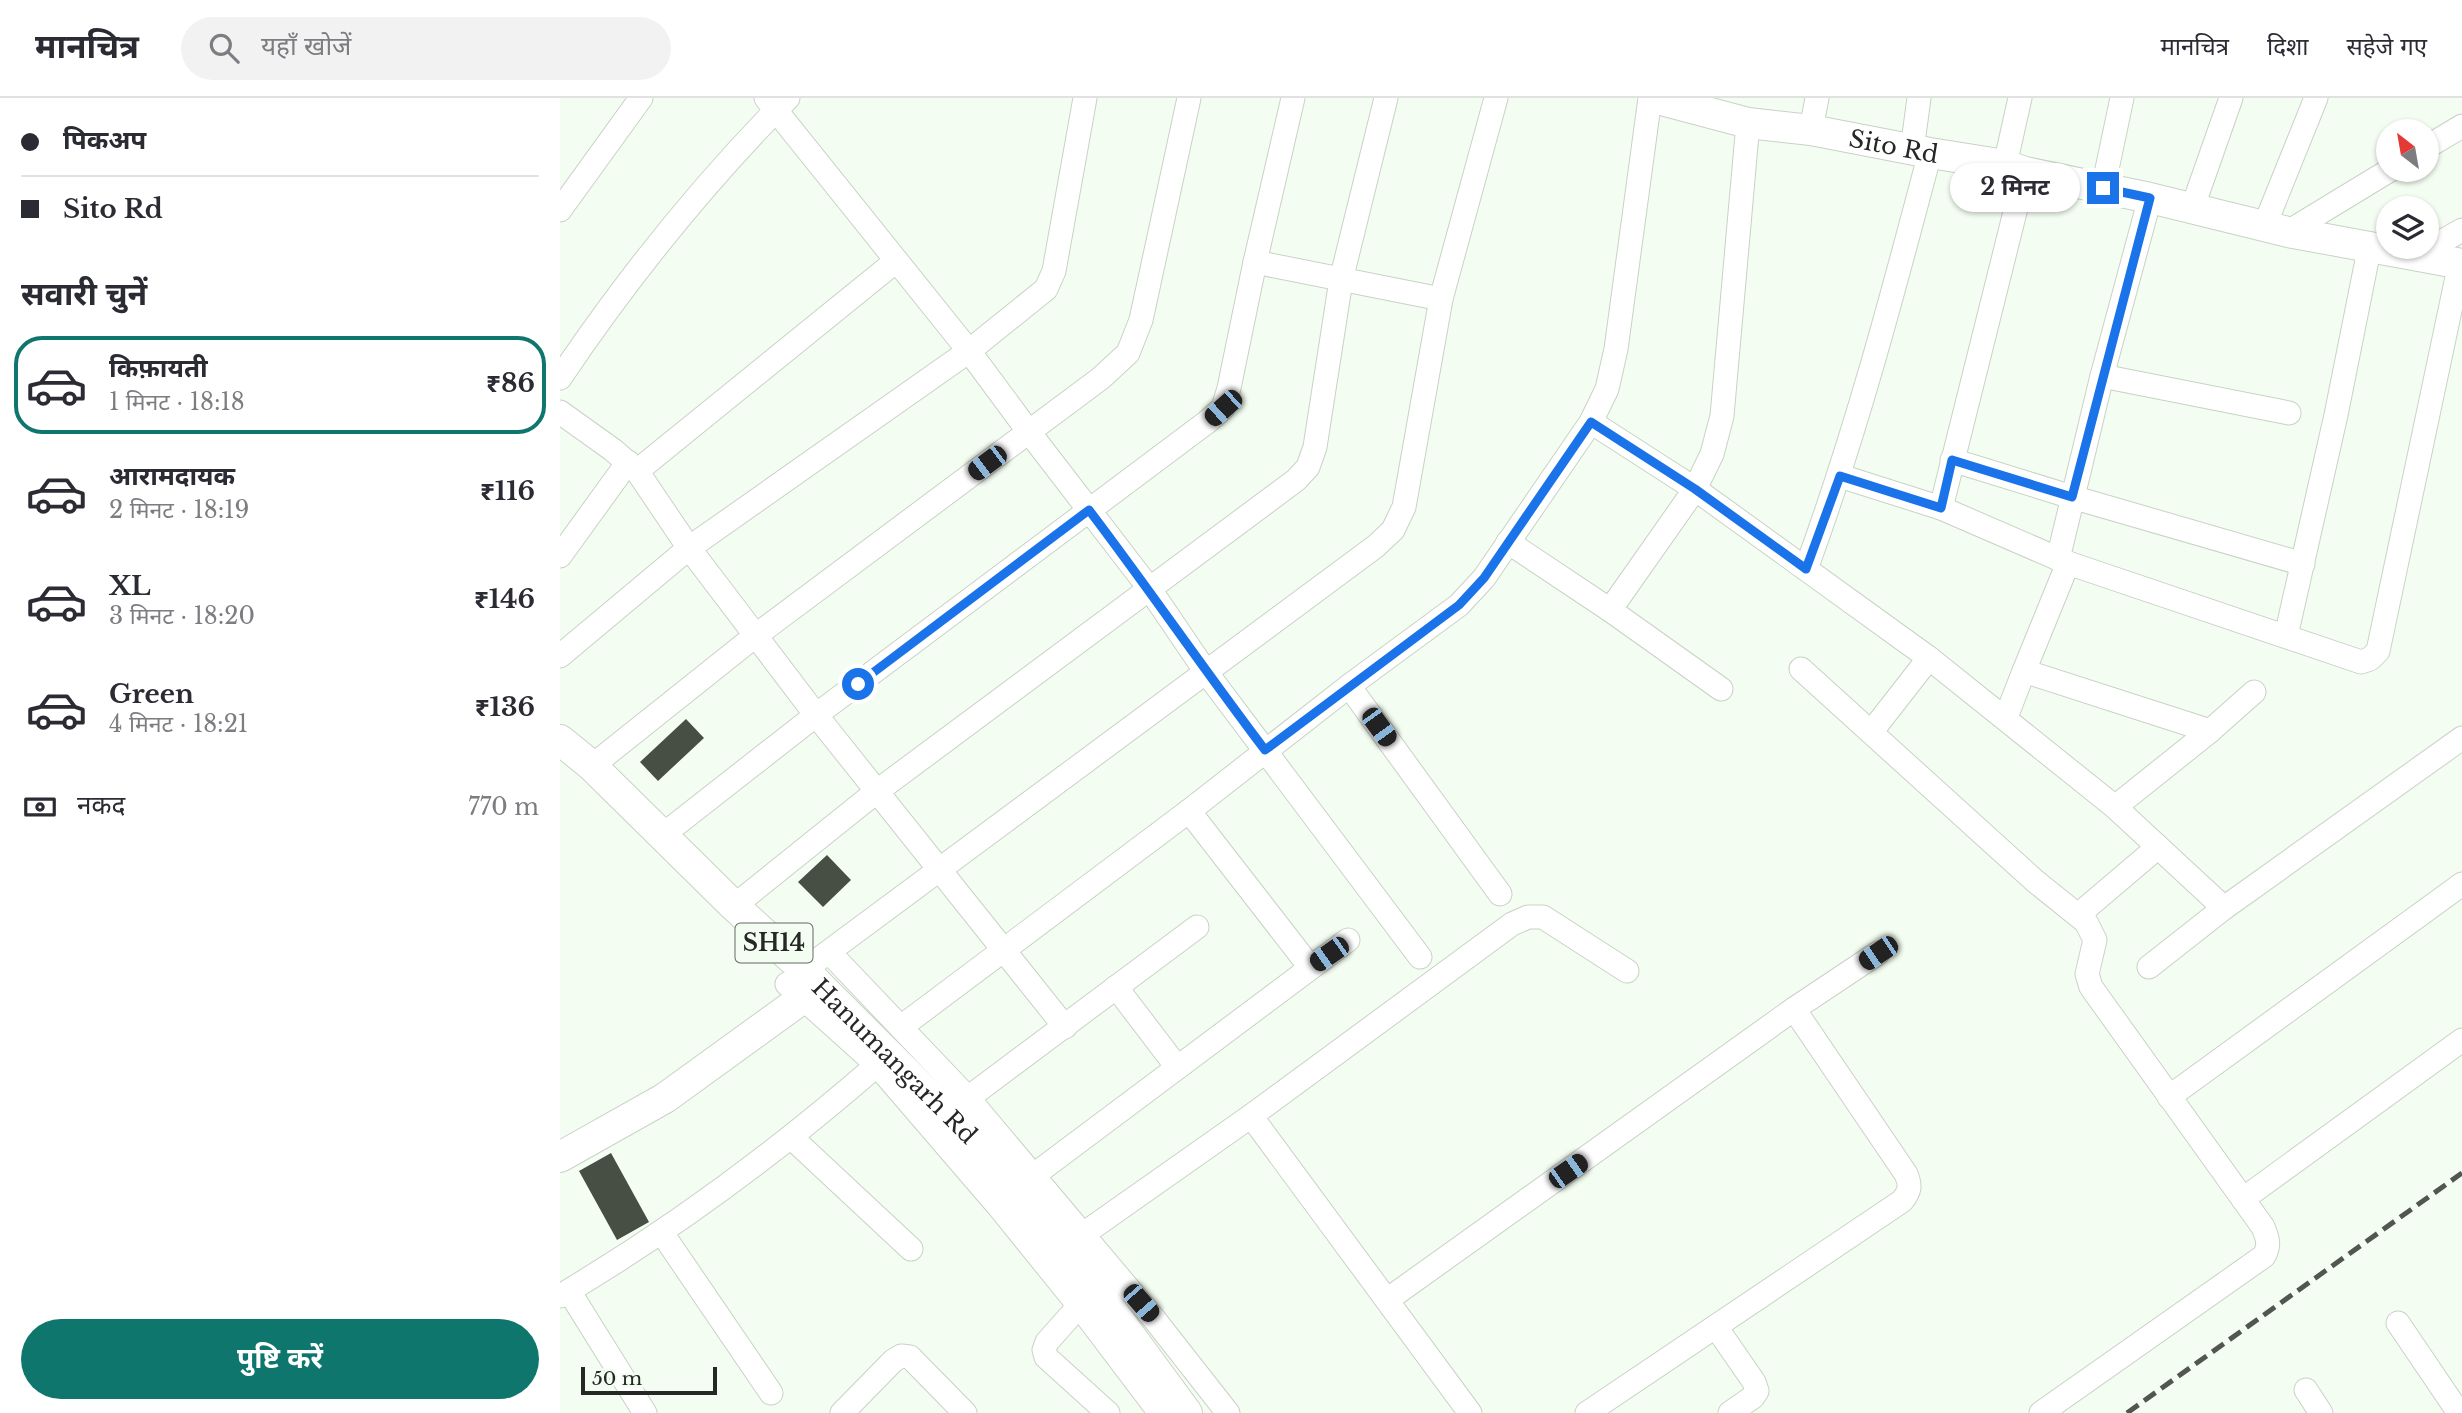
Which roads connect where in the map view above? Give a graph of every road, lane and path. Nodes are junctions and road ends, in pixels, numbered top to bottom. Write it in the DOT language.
graph roads {
  1 [pos="641,98"];
  2 [pos="1085,98"];
  3 [pos="1189,98"];
  4 [pos="1293,98"];
  5 [pos="1386,98"];
  6 [pos="1496,98"];
  7 [pos="1652,98"];
  8 [pos="1817,98"];
  9 [pos="1919,98"];
  10 [pos="2020,98"];
  11 [pos="2122,98"];
  12 [pos="2231,98"];
  13 [pos="2316,98"];
  14 [pos="777,102"];
  15 [pos="1748,123"];
  16 [pos="2462,126"];
  17 [pos="1811,130"];
  18 [pos="2440,139"];
  19 [pos="1921,151"];
  20 [pos="2015,168"];
  21 [pos="2376,177"];
  22 [pos="2103,188"];
  23 [pos="2150,198"];
  24 [pos="2192,209"];
  25 [pos="560,210"];
  26 [pos="2276,230"];
  27 [pos="2462,230"];
  28 [pos="2439,243"];
  29 [pos="2370,246"];
  30 [pos="2376,247"];
  31 [pos="2439,259"];
  32 [pos="896,261"];
  33 [pos="1255,262"];
  34 [pos="2461,263"];
  35 [pos="1341,280"];
  36 [pos="1441,299"];
  37 [pos="969,351"];
  38 [pos="2102,376"];
  39 [pos="560,378"];
  40 [pos="560,412"];
  41 [pos="2288,413"];
  42 [pos="1591,422"];
  43 [pos="1029,432"];
  44 [pos="1952,460"];
  45 [pos="633,467"];
  46 [pos="1840,476"];
  47 [pos="1695,489"];
  48 [pos="2072,497"];
  49 [pos="1941,508"];
  50 [pos="1089,510"];
  51 [pos="1507,542"];
  52 [pos="690,548"];
  53 [pos="560,556"];
  54 [pos="2063,561"];
  55 [pos="2304,564"];
  56 [pos="1806,569"];
  57 [pos="1149,588"];
  58 [pos="1610,610"];
  59 [pos="755,636"];
  60 [pos="2286,636"];
  61 [pos="560,656"];
  62 [pos="1929,658"];
  63 [pos="1801,669"];
  64 [pos="2024,671"];
  65 [pos="1206,672"];
  66 [pos="1349,686"];
  67 [pos="1721,689"];
  68 [pos="2254,692"];
  69 [pos="816,715"];
  70 [pos="2006,717"];
  71 [pos="1872,731"];
  72 [pos="2210,731"];
  73 [pos="2462,738"];
  74 [pos="560,740"];
  75 [pos="1265,750"];
  76 [pos="592,766"];
  77 [pos="876,792"];
  78 [pos="2115,807"];
  79 [pos="1189,811"];
  80 [pos="664,835"];
  81 [pos="2158,847"];
  82 [pos="939,869"];
  83 [pos="2462,884"];
  84 [pos="1500,894"];
  85 [pos="734,906"];
  86 [pos="2224,908"];
  87 [pos="2078,915"];
  88 [pos="1197,927"];
  89 [pos="1348,940"];
  90 [pos="1003,949"];
  91 [pos="829,952"];
  92 [pos="1878,953"];
  93 [pos="1420,957"];
  94 [pos="1310,967"];
  95 [pos="2149,967"];
  96 [pos="1627,971"];
  97 [pos="803,984"];
  98 [pos="1116,987"];
  99 [pos="1794,1009"];
  100 [pos="901,1027"];
  101 [pos="1065,1027"];
  102 [pos="2462,1040"];
  103 [pos="877,1065"];
  104 [pos="1177,1068"];
  105 [pos="2169,1097"];
  106 [pos="968,1098"];
  107 [pos="1251,1116"];
  108 [pos="560,1137"];
  109 [pos="792,1138"];
  110 [pos="560,1157"];
  111 [pos="1034,1175"];
  112 [pos="2243,1199"];
  113 [pos="662,1233"];
  114 [pos="1082,1235"];
  115 [pos="911,1249"];
  116 [pos="565,1294"];
  117 [pos="1387,1300"];
  118 [pos="1080,1306"];
  119 [pos="2398,1323"];
  120 [pos="1716,1326"];
  121 [pos="2305,1390"];
  122 [pos="771,1393"];
  123 [pos="645,1413"];
  124 [pos="842,1413"];
  125 [pos="965,1413"];
  126 [pos="1108,1413"];
  127 [pos="1160,1413"];
  128 [pos="1187,1413"];
  129 [pos="1228,1413"];
  130 [pos="1470,1413"];
  131 [pos="1587,1413"];
  132 [pos="1730,1413"];
  133 [pos="2041,1413"];
  134 [pos="2321,1413"];
  135 [pos="2459,1413"];
  1 -- 25 [label="street"];
  2 -- 37 [label="street"];
  3 -- 43 [label="street"];
  4 -- 33 [label="street"];
  5 -- 35 [label="street"];
  6 -- 36 [label="street"];
  7 -- 15 [label="main road, Sito Rd"];
  7 -- 42 [label="street"];
  8 -- 17 [label="street"];
  9 -- 19 [label="street"];
  10 -- 20 [label="street"];
  11 -- 22 [label="street"];
  12 -- 24 [label="street"];
  13 -- 26 [label="street"];
  14 -- 32 [label="street"];
  14 -- 39 [label="street"];
  15 -- 17 [label="main road, Sito Rd"];
  15 -- 47 [label="street"];
  16 -- 18 [label="street"];
  17 -- 19 [label="main road, Sito Rd"];
  19 -- 20 [label="main road, Sito Rd"];
  19 -- 46 [label="street"];
  20 -- 22 [label="main road, Sito Rd"];
  20 -- 44 [label="street"];
  21 -- 26 [label="street"];
  22 -- 23 [label="main road, Sito Rd"];
  23 -- 24 [label="main road, Sito Rd"];
  23 -- 38 [label="street"];
  24 -- 26 [label="main road, Sito Rd"];
  26 -- 29 [label="main road, Sito Rd"];
  27 -- 28 [label="street"];
  29 -- 30 [label="main road, Sito Rd"];
  29 -- 55 [label="street"];
  31 -- 34 [label="main road, Sito Rd"];
  32 -- 37 [label="street"];
  32 -- 45 [label="street"];
  33 -- 35 [label="street"];
  33 -- 50 [label="street"];
  34 -- 60 [label="street"];
  35 -- 36 [label="street"];
  35 -- 57 [label="street"];
  36 -- 65 [label="street"];
  37 -- 43 [label="street"];
  37 -- 52 [label="street"];
  38 -- 41 [label="street"];
  38 -- 48 [label="street"];
  40 -- 45 [label="street"];
  42 -- 47 [label="street"];
  42 -- 51 [label="street"];
  43 -- 50 [label="street"];
  43 -- 59 [label="street"];
  44 -- 48 [label="street"];
  44 -- 49 [label="street"];
  45 -- 52 [label="street"];
  45 -- 53 [label="street"];
  46 -- 49 [label="street"];
  46 -- 56 [label="street"];
  47 -- 56 [label="street"];
  47 -- 58 [label="street"];
  48 -- 54 [label="street"];
  48 -- 55 [label="street"];
  49 -- 54 [label="street"];
  50 -- 57 [label="street"];
  50 -- 69 [label="street"];
  51 -- 58 [label="street"];
  51 -- 66 [label="street"];
  52 -- 59 [label="street"];
  52 -- 61 [label="street"];
  54 -- 60 [label="street"];
  54 -- 64 [label="street"];
  55 -- 60 [label="street"];
  56 -- 62 [label="street"];
  57 -- 65 [label="street"];
  57 -- 77 [label="street"];
  58 -- 67 [label="street"];
  59 -- 69 [label="street"];
  59 -- 76 [label="street"];
  62 -- 70 [label="street"];
  62 -- 71 [label="street"];
  63 -- 71 [label="street"];
  64 -- 70 [label="street"];
  64 -- 72 [label="street"];
  65 -- 75 [label="street"];
  65 -- 82 [label="street"];
  66 -- 75 [label="street"];
  66 -- 84 [label="street"];
  68 -- 72 [label="street"];
  69 -- 77 [label="street"];
  69 -- 80 [label="street"];
  70 -- 78 [label="street"];
  71 -- 87 [label="street"];
  72 -- 78 [label="street"];
  73 -- 86 [label="street"];
  74 -- 76 [label="main road, Hanumangarh Rd / SH14"];
  75 -- 79 [label="street"];
  75 -- 93 [label="street"];
  76 -- 80 [label="main road, Hanumangarh Rd / SH14"];
  77 -- 82 [label="street"];
  77 -- 85 [label="street"];
  78 -- 81 [label="street"];
  79 -- 90 [label="street"];
  79 -- 94 [label="street"];
  80 -- 85 [label="main road, Hanumangarh Rd / SH14"];
  81 -- 86 [label="street"];
  81 -- 87 [label="street"];
  82 -- 90 [label="street"];
  82 -- 91 [label="street"];
  83 -- 105 [label="street"];
  85 -- 97 [label="main road, Hanumangarh Rd / SH14"];
  86 -- 95 [label="street"];
  87 -- 105 [label="street"];
  88 -- 98 [label="street"];
  89 -- 94 [label="street"];
  90 -- 100 [label="street"];
  90 -- 101 [label="street"];
  91 -- 97 [label="street"];
  91 -- 100 [label="street"];
  92 -- 99 [label="street"];
  94 -- 104 [label="street"];
  96 -- 107 [label="street"];
  97 -- 103 [label="street"];
  97 -- 108 [label="main road"];
  97 -- 110 [label="main road"];
  97 -- 128 [label="main road, Hanumangarh Rd / SH14"];
  98 -- 101 [label="street"];
  98 -- 104 [label="street"];
  99 -- 117 [label="street"];
  99 -- 120 [label="street"];
  100 -- 106 [label="street"];
  101 -- 106 [label="street"];
  102 -- 112 [label="street"];
  103 -- 109 [label="street"];
  103 -- 118 [label="street"];
  104 -- 111 [label="street"];
  105 -- 112 [label="street"];
  106 -- 111 [label="street"];
  107 -- 114 [label="street"];
  107 -- 117 [label="street"];
  109 -- 113 [label="street"];
  109 -- 115 [label="street"];
  111 -- 114 [label="street"];
  112 -- 133 [label="street"];
  113 -- 116 [label="street"];
  113 -- 122 [label="street"];
  114 -- 129 [label="street"];
  116 -- 123 [label="street"];
  117 -- 130 [label="street"];
  118 -- 126 [label="street"];
  118 -- 127 [label="street"];
  119 -- 135 [label="street"];
  120 -- 131 [label="street"];
  120 -- 132 [label="street"];
  121 -- 134 [label="street"];
  124 -- 125 [label="street"];
}
